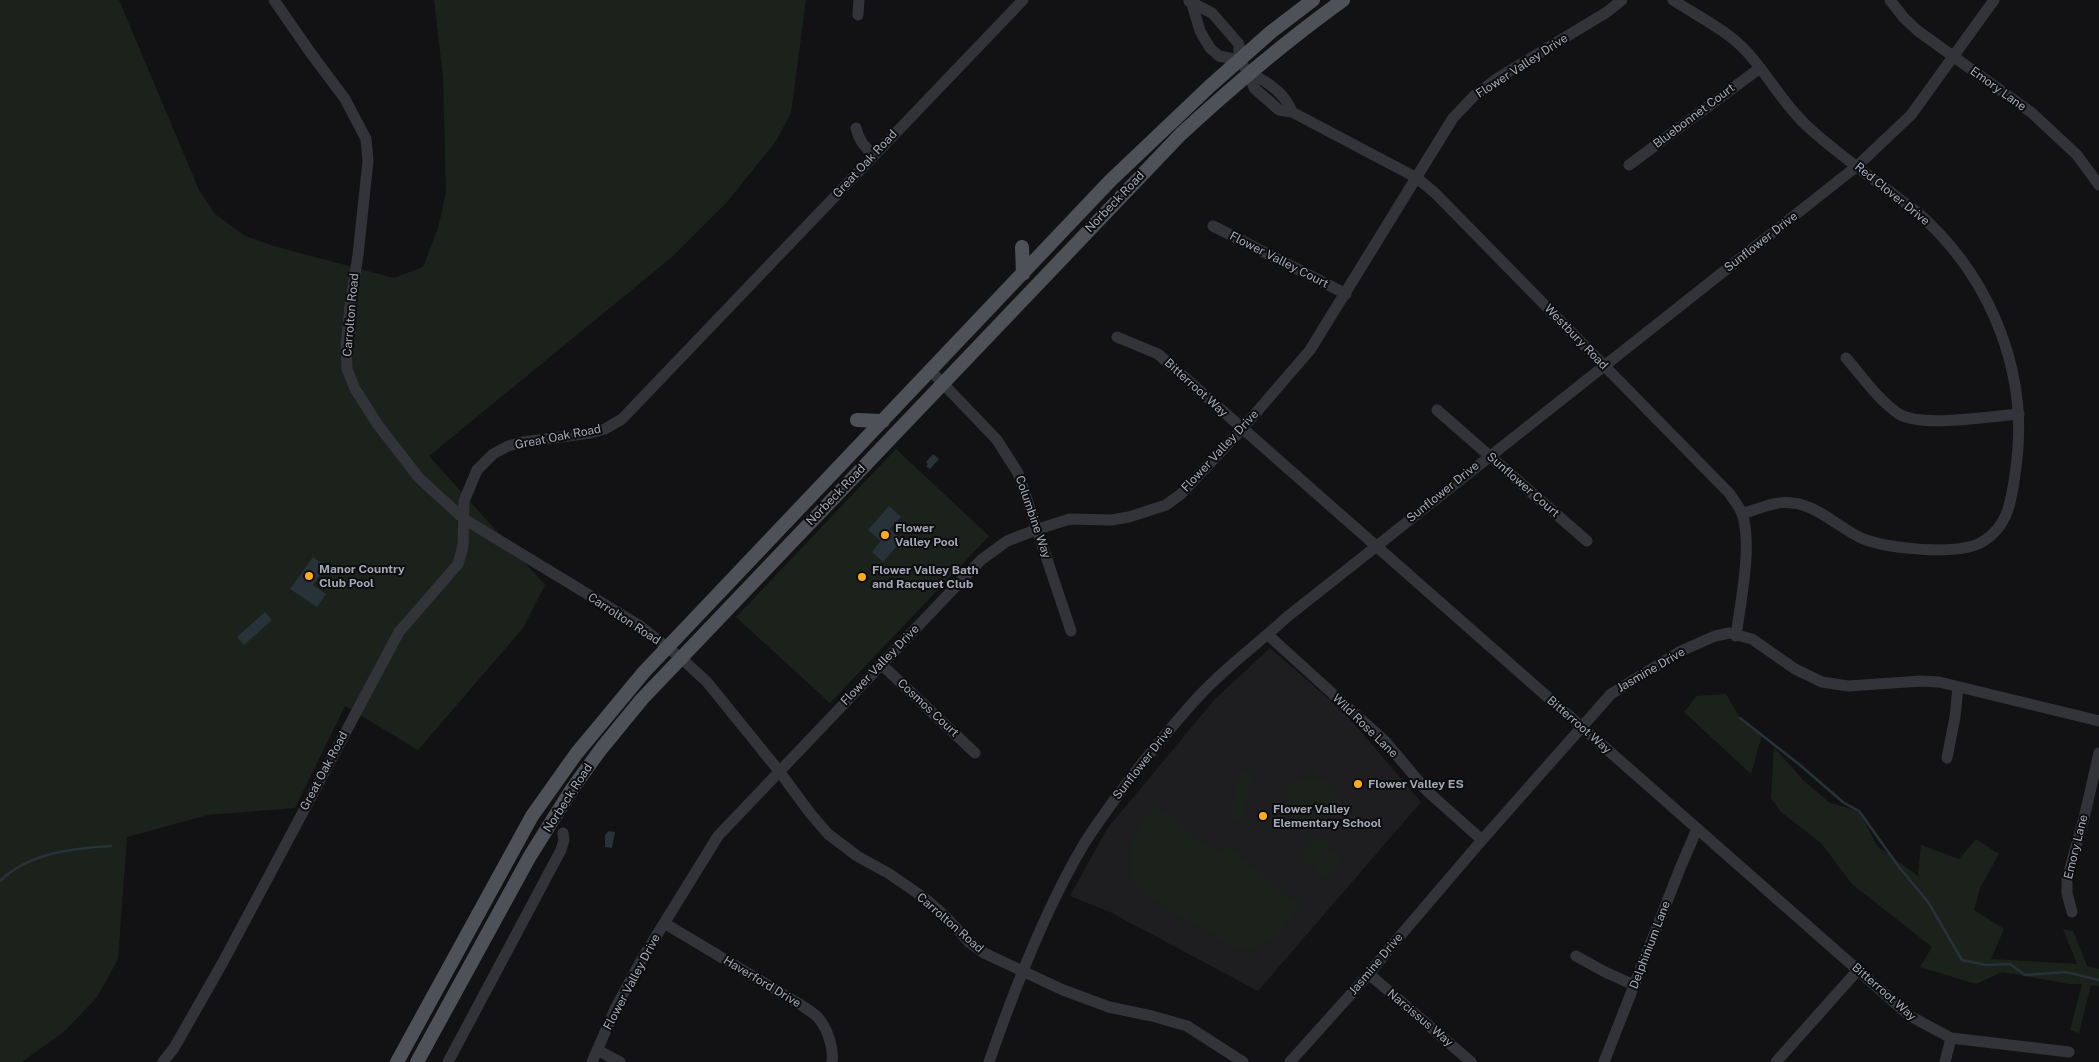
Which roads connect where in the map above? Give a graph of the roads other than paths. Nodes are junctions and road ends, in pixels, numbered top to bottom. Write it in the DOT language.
graph roads {
  1 [pos="274,0"];
  2 [pos="859,0"];
  3 [pos="1024,0"];
  4 [pos="1313,0"];
  5 [pos="1343,0"];
  6 [pos="1622,0"];
  7 [pos="1672,0"];
  8 [pos="1890,0"];
  9 [pos="1994,0"];
  10 [pos="1190,2"];
  11 [pos="858,16"];
  12 [pos="1954,57"];
  13 [pos="1239,60"];
  14 [pos="1760,68"];
  15 [pos="1249,73"];
  16 [pos="856,128"];
  17 [pos="874,155"];
  18 [pos="1629,165"];
  19 [pos="1857,166"];
  20 [pos="1417,178"];
  21 [pos="2099,185"];
  22 [pos="1213,226"];
  23 [pos="1022,247"];
  24 [pos="1023,274"];
  25 [pos="1346,294"];
  26 [pos="1117,337"];
  27 [pos="1846,358"];
  28 [pos="1604,365"];
  29 [pos="931,371"];
  30 [pos="944,384"];
  31 [pos="1437,410"];
  32 [pos="2019,414"];
  33 [pos="857,420"];
  34 [pos="883,421"];
  35 [pos="1242,429"];
  36 [pos="1489,455"];
  37 [pos="1742,514"];
  38 [pos="464,520"];
  39 [pos="1038,529"];
  40 [pos="1587,541"];
  41 [pos="1377,546"];
  42 [pos="1071,631"];
  43 [pos="1268,635"];
  44 [pos="1736,636"];
  45 [pos="668,647"];
  46 [pos="681,658"];
  47 [pos="881,664"];
  48 [pos="1958,687"];
  49 [pos="2099,721"];
  50 [pos="1581,727"];
  51 [pos="974,752"];
  52 [pos="2099,753"];
  53 [pos="1946,758"];
  54 [pos="779,771"];
  55 [pos="1697,830"];
  56 [pos="563,833"];
  57 [pos="1482,840"];
  58 [pos="485,875"];
  59 [pos="490,893"];
  60 [pos="2072,912"];
  61 [pos="664,924"];
  62 [pos="1576,956"];
  63 [pos="1858,970"];
  64 [pos="1024,971"];
  65 [pos="1369,974"];
  66 [pos="1634,985"];
  67 [pos="1951,1038"];
  68 [pos="597,1050"];
  69 [pos="2069,1052"];
  70 [pos="163,1062"];
  71 [pos="397,1062"];
  72 [pos="416,1062"];
  73 [pos="448,1062"];
  74 [pos="592,1062"];
  75 [pos="620,1062"];
  76 [pos="832,1062"];
  77 [pos="989,1062"];
  78 [pos="1243,1062"];
  79 [pos="1290,1062"];
  80 [pos="1471,1062"];
  81 [pos="1604,1062"];
  82 [pos="1776,1062"];
  83 [pos="1945,1062"];
  1 -- 38 [label="street, Carrolton Road"];
  2 -- 11 [label="street"];
  3 -- 17 [label="street, Great Oak Road"];
  4 -- 13 [label="main road, Norbeck Road"];
  5 -- 15 [label="main road, Norbeck Road"];
  6 -- 20 [label="street, Flower Valley Drive"];
  7 -- 14 [label="street, Red Clover Drive"];
  8 -- 12 [label="street, Emory Lane"];
  9 -- 12 [label="street, Sunflower Drive"];
  10 -- 13 [label="street, Westbury Road"];
  10 -- 13 [label="street, Westbury Road"];
  12 -- 19 [label="street, Sunflower Drive"];
  12 -- 21 [label="street, Emory Lane"];
  13 -- 15 [label="street, Westbury Road"];
  13 -- 24 [label="main road, Norbeck Road"];
  14 -- 18 [label="street, Bluebonnet Court"];
  14 -- 19 [label="street, Red Clover Drive"];
  15 -- 20 [label="street, Westbury Road"];
  15 -- 30 [label="main road, Norbeck Road"];
  16 -- 17 [label="street"];
  17 -- 38 [label="street, Great Oak Road"];
  19 -- 28 [label="street, Sunflower Drive"];
  19 -- 32 [label="street, Red Clover Drive"];
  20 -- 25 [label="street, Flower Valley Drive"];
  20 -- 28 [label="street, Westbury Road"];
  22 -- 25 [label="street, Flower Valley Court"];
  23 -- 24 [label="main road"];
  24 -- 29 [label="main road, Norbeck Road"];
  25 -- 35 [label="street, Flower Valley Drive"];
  26 -- 35 [label="street, Bitterroot Way"];
  27 -- 32 [label="street"];
  28 -- 36 [label="street, Sunflower Drive"];
  28 -- 37 [label="street, Westbury Road"];
  29 -- 30 [label="street, Columbine Way"];
  29 -- 34 [label="main road, Norbeck Road"];
  30 -- 39 [label="street, Columbine Way"];
  30 -- 46 [label="main road, Norbeck Road"];
  31 -- 36 [label="street, Sunflower Court"];
  32 -- 37 [label="street, Red Clover Drive"];
  33 -- 34 [label="main road"];
  34 -- 45 [label="main road, Norbeck Road"];
  35 -- 39 [label="street, Flower Valley Drive"];
  35 -- 41 [label="street, Bitterroot Way"];
  36 -- 40 [label="street, Sunflower Court"];
  36 -- 41 [label="street, Sunflower Drive"];
  37 -- 44 [label="street, Westbury Road"];
  38 -- 45 [label="street, Carrolton Road"];
  38 -- 70 [label="street, Great Oak Road"];
  39 -- 42 [label="street, Columbine Way"];
  39 -- 47 [label="street, Flower Valley Drive"];
  41 -- 43 [label="street, Sunflower Drive"];
  41 -- 50 [label="street, Bitterroot Way"];
  43 -- 57 [label="street, Wild Rose Lane"];
  43 -- 64 [label="street, Sunflower Drive"];
  44 -- 48 [label="street, Jasmine Drive"];
  44 -- 50 [label="street, Jasmine Drive"];
  45 -- 46 [label="street, Carrolton Road"];
  45 -- 59 [label="main road, Norbeck Road"];
  46 -- 54 [label="street, Carrolton Road"];
  46 -- 72 [label="main road, Norbeck Road"];
  47 -- 51 [label="street, Cosmos Court"];
  47 -- 54 [label="street, Flower Valley Drive"];
  48 -- 49 [label="street, Jasmine Drive"];
  48 -- 53 [label="street"];
  50 -- 55 [label="street, Bitterroot Way"];
  50 -- 57 [label="street, Jasmine Drive"];
  52 -- 60 [label="street, Emory Lane"];
  54 -- 61 [label="street, Flower Valley Drive"];
  54 -- 64 [label="street, Carrolton Road"];
  55 -- 63 [label="street, Bitterroot Way"];
  55 -- 66 [label="street, Delphinium Lane"];
  56 -- 73 [label="street, Norbeck Road"];
  57 -- 65 [label="street, Jasmine Drive"];
  58 -- 59 [label="main road"];
  59 -- 71 [label="main road, Norbeck Road"];
  61 -- 68 [label="street, Flower Valley Drive"];
  61 -- 76 [label="street, Haverford Drive"];
  62 -- 66 [label="street"];
  63 -- 67 [label="street, Bitterroot Way"];
  63 -- 82 [label="street"];
  64 -- 77 [label="street, Sunflower Drive"];
  64 -- 78 [label="street, Carrolton Road"];
  65 -- 79 [label="street, Jasmine Drive"];
  65 -- 80 [label="street, Narcissus Way"];
  66 -- 81 [label="street, Delphinium Lane"];
  67 -- 69 [label="street, Bitterroot Way"];
  67 -- 83 [label="street"];
  68 -- 74 [label="street, Flower Valley Drive"];
  68 -- 75 [label="street"];
}
